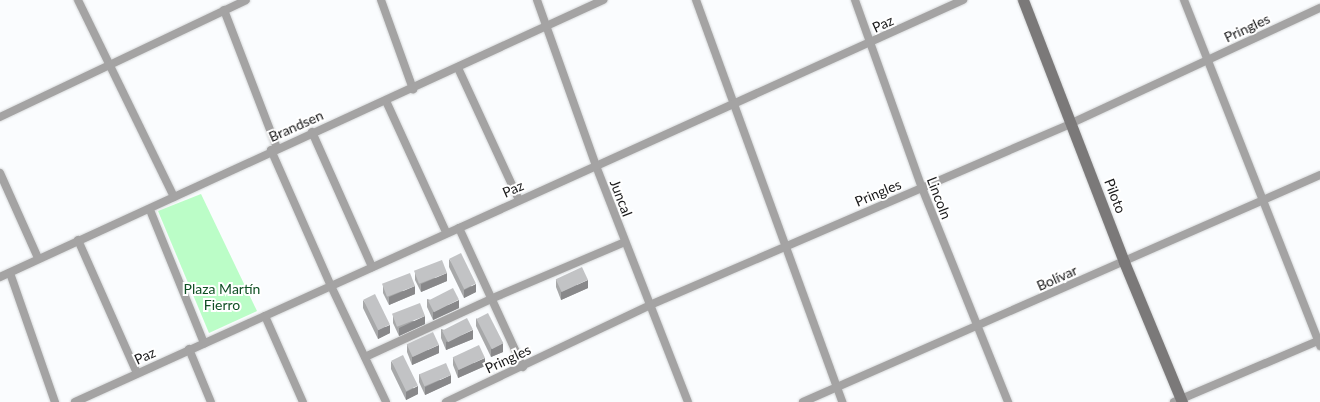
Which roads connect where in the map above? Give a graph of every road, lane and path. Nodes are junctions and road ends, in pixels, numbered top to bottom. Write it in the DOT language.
graph roads {
  1 [pos="78,0"];
  2 [pos="246,0"];
  3 [pos="381,0"];
  4 [pos="537,0"];
  5 [pos="602,0"];
  6 [pos="696,0"];
  7 [pos="855,0"];
  8 [pos="963,0"];
  9 [pos="1023,0"];
  10 [pos="1184,0"];
  11 [pos="1320,8"];
  12 [pos="224,10"];
  13 [pos="546,27"];
  14 [pos="871,43"];
  15 [pos="1208,61"];
  16 [pos="109,62"];
  17 [pos="458,68"];
  18 [pos="413,89"];
  19 [pos="386,101"];
  20 [pos="734,105"];
  21 [pos="0,116"];
  22 [pos="1072,123"];
  23 [pos="312,132"];
  24 [pos="274,149"];
  25 [pos="596,166"];
  26 [pos="0,173"];
  27 [pos="1320,175"];
  28 [pos="922,188"];
  29 [pos="174,197"];
  30 [pos="518,200"];
  31 [pos="1261,200"];
  32 [pos="150,210"];
  33 [pos="459,228"];
  34 [pos="446,232"];
  35 [pos="78,240"];
  36 [pos="624,242"];
  37 [pos="786,245"];
  38 [pos="38,258"];
  39 [pos="1124,262"];
  40 [pos="372,267"];
  41 [pos="10,273"];
  42 [pos="0,277"];
  43 [pos="331,286"];
  44 [pos="492,298"];
  45 [pos="650,305"];
  46 [pos="265,316"];
  47 [pos="976,328"];
  48 [pos="1319,342"];
  49 [pos="204,343"];
  50 [pos="189,349"];
  51 [pos="365,357"];
  52 [pos="523,367"];
  53 [pos="137,373"];
  54 [pos="836,388"];
  55 [pos="1179,401"];
  56 [pos="55,402"];
  57 [pos="75,402"];
  58 [pos="211,402"];
  59 [pos="303,402"];
  60 [pos="386,402"];
  61 [pos="446,402"];
  62 [pos="688,402"];
  63 [pos="803,402"];
  64 [pos="842,402"];
  65 [pos="1008,402"];
  1 -- 16 [label="street"];
  2 -- 12 [label="street"];
  3 -- 18 [label="street"];
  4 -- 13 [label="street, Juncal"];
  5 -- 13 [label="street, Brandsen"];
  6 -- 20 [label="street"];
  7 -- 14 [label="street, Lincoln"];
  8 -- 14 [label="street, Paz"];
  9 -- 22 [label="main road, Piloto"];
  10 -- 15 [label="street"];
  11 -- 15 [label="street, Pringles"];
  12 -- 16 [label="street"];
  12 -- 24 [label="street"];
  13 -- 17 [label="street, Brandsen"];
  13 -- 25 [label="street, Juncal"];
  14 -- 20 [label="street, Paz"];
  14 -- 28 [label="street, Lincoln"];
  15 -- 22 [label="street, Pringles"];
  15 -- 31 [label="street"];
  16 -- 21 [label="street"];
  16 -- 29 [label="street"];
  17 -- 18 [label="street, Brandsen"];
  17 -- 30 [label="street"];
  18 -- 19 [label="street, Brandsen"];
  19 -- 23 [label="street, Brandsen"];
  19 -- 34 [label="street"];
  20 -- 25 [label="street, Paz"];
  20 -- 37 [label="street"];
  22 -- 28 [label="street, Pringles"];
  22 -- 39 [label="main road, Piloto"];
  23 -- 24 [label="street, Brandsen"];
  23 -- 40 [label="street"];
  24 -- 29 [label="street, Brandsen"];
  24 -- 43 [label="street"];
  25 -- 30 [label="street, Paz"];
  25 -- 36 [label="street, Juncal"];
  26 -- 38 [label="street"];
  27 -- 31 [label="street, Bolívar"];
  28 -- 37 [label="street, Pringles"];
  28 -- 47 [label="street, Lincoln"];
  29 -- 32 [label="street, Brandsen"];
  30 -- 33 [label="street, Paz"];
  31 -- 39 [label="street, Bolívar"];
  31 -- 48 [label="street"];
  32 -- 35 [label="street, Brandsen"];
  32 -- 49 [label="street"];
  33 -- 34 [label="street, Paz"];
  33 -- 44 [label="street"];
  34 -- 40 [label="street, Paz"];
  35 -- 38 [label="street, Brandsen"];
  35 -- 53 [label="street"];
  36 -- 44 [label="street"];
  36 -- 45 [label="street, Juncal"];
  37 -- 45 [label="street, Pringles"];
  37 -- 54 [label="street"];
  38 -- 41 [label="street, Brandsen"];
  39 -- 47 [label="street, Bolívar"];
  39 -- 55 [label="main road, Piloto"];
  40 -- 43 [label="street, Paz"];
  41 -- 42 [label="street, Brandsen"];
  41 -- 56 [label="street"];
  43 -- 46 [label="street, Paz"];
  43 -- 51 [label="street"];
  44 -- 51 [label="street"];
  44 -- 52 [label="street"];
  45 -- 52 [label="street, Pringles"];
  45 -- 62 [label="street, Juncal"];
  46 -- 49 [label="street, Paz"];
  46 -- 59 [label="street"];
  47 -- 54 [label="street, Bolívar"];
  47 -- 65 [label="street, Lincoln"];
  48 -- 55 [label="street"];
  49 -- 50 [label="street, Paz"];
  50 -- 53 [label="street, Paz"];
  50 -- 58 [label="street"];
  51 -- 60 [label="street"];
  52 -- 61 [label="street, Pringles"];
  53 -- 57 [label="street, Paz"];
  54 -- 63 [label="street, Bolívar"];
  54 -- 64 [label="street"];
}
